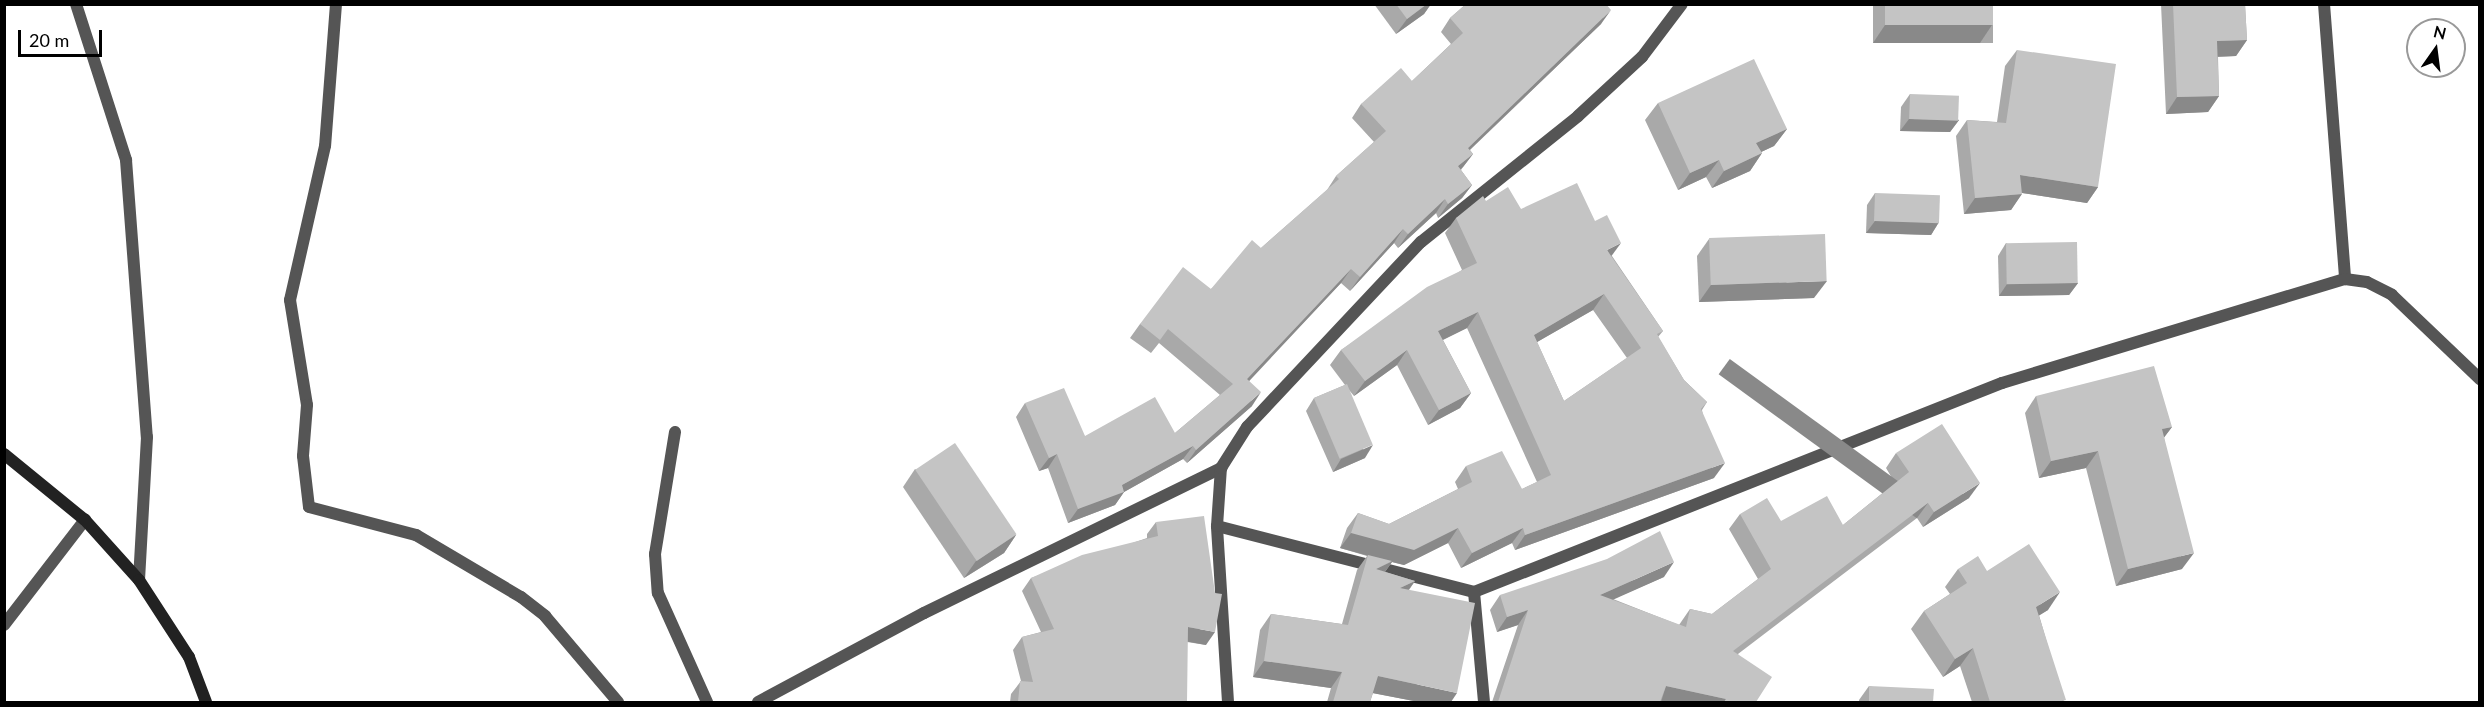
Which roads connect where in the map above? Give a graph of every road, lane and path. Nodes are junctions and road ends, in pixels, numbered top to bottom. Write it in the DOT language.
graph roads {
  1 [pos="76,4"];
  2 [pos="336,4"];
  3 [pos="1682,4"];
  4 [pos="2324,4"];
  5 [pos="2345,279"];
  6 [pos="2480,379"];
  7 [pos="675,432"];
  8 [pos="4,454"];
  9 [pos="1221,468"];
  10 [pos="85,520"];
  11 [pos="1216,526"];
  12 [pos="139,580"];
  13 [pos="1474,592"];
  14 [pos="4,625"];
  15 [pos="206,702"];
  16 [pos="618,702"];
  17 [pos="707,702"];
  18 [pos="758,702"];
  19 [pos="1228,702"];
  20 [pos="1484,702"];
  1 -- 12 [label="street"];
  2 -- 16 [label="street"];
  3 -- 9 [label="street"];
  4 -- 5 [label="street"];
  5 -- 6 [label="street"];
  5 -- 13 [label="street"];
  7 -- 17 [label="street"];
  8 -- 10 [label="main road"];
  9 -- 11 [label="street"];
  9 -- 18 [label="street"];
  10 -- 12 [label="main road"];
  10 -- 14 [label="street"];
  11 -- 13 [label="street"];
  11 -- 19 [label="street"];
  12 -- 15 [label="main road"];
  13 -- 20 [label="street"];
}
